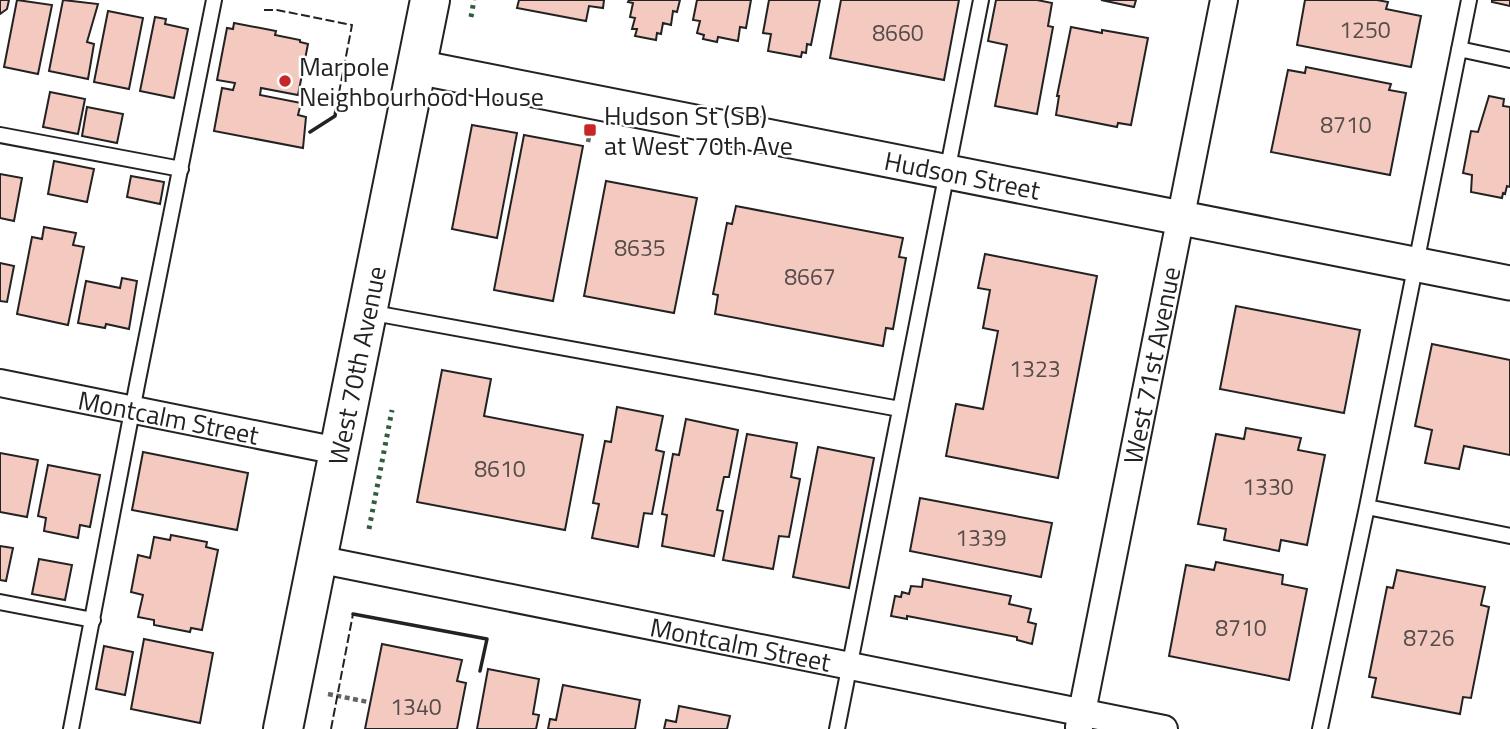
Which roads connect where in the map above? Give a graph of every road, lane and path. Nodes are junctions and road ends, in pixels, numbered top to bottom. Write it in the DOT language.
graph roads {
  1 [pos="214,0"];
  2 [pos="430,0"];
  3 [pos="981,0"];
  4 [pos="1224,0"];
  5 [pos="1469,0"];
  6 [pos="1459,49"];
  7 [pos="1510,60"];
  8 [pos="417,67"];
  9 [pos="0,135"];
  10 [pos="181,169"];
  11 [pos="947,171"];
  12 [pos="1181,217"];
  13 [pos="1416,264"];
  14 [pos="1510,283"];
  15 [pos="366,312"];
  16 [pos="0,383"];
  17 [pos="132,409"];
  18 [pos="900,409"];
  19 [pos="338,451"];
  20 [pos="1367,508"];
  21 [pos="1510,536"];
  22 [pos="317,559"];
  23 [pos="0,602"];
  24 [pos="93,620"];
  25 [pos="849,666"];
  26 [pos="328,694"];
  27 [pos="368,702"];
  28 [pos="1081,721"];
  29 [pos="71,729"];
  30 [pos="283,729"];
  31 [pos="838,729"];
  32 [pos="1164,729"];
  33 [pos="1320,729"];
  1 -- 10 [label="lane"];
  2 -- 8 [label="highway, West 70th Avenue"];
  3 -- 11 [label="lane"];
  4 -- 12 [label="street, West 71st Avenue"];
  5 -- 6 [label="lane"];
  6 -- 7 [label="lane"];
  6 -- 13 [label="lane"];
  8 -- 11 [label="street, Hudson Street"];
  8 -- 15 [label="highway, West 70th Avenue"];
  9 -- 10 [label="lane"];
  10 -- 17 [label="lane"];
  11 -- 12 [label="street, Hudson Street"];
  11 -- 18 [label="lane"];
  12 -- 13 [label="street, Hudson Street"];
  12 -- 28 [label="street, West 71st Avenue"];
  13 -- 14 [label="street, Hudson Street"];
  13 -- 20 [label="lane"];
  15 -- 18 [label="lane"];
  15 -- 19 [label="highway, West 70th Avenue"];
  16 -- 17 [label="street, Montcalm Street"];
  17 -- 19 [label="street, Montcalm Street"];
  17 -- 24 [label="lane"];
  18 -- 25 [label="lane"];
  19 -- 22 [label="highway, West 70th Avenue"];
  20 -- 21 [label="lane"];
  20 -- 33 [label="lane"];
  22 -- 25 [label="street, Montcalm Street"];
  22 -- 30 [label="highway, West 70th Avenue"];
  23 -- 24 [label="lane"];
  24 -- 29 [label="lane"];
  25 -- 28 [label="street, Montcalm Street"];
  25 -- 31 [label="lane"];
  26 -- 27 [label="path"];
  28 -- 32 [label="street, Montcalm Street"];
}
